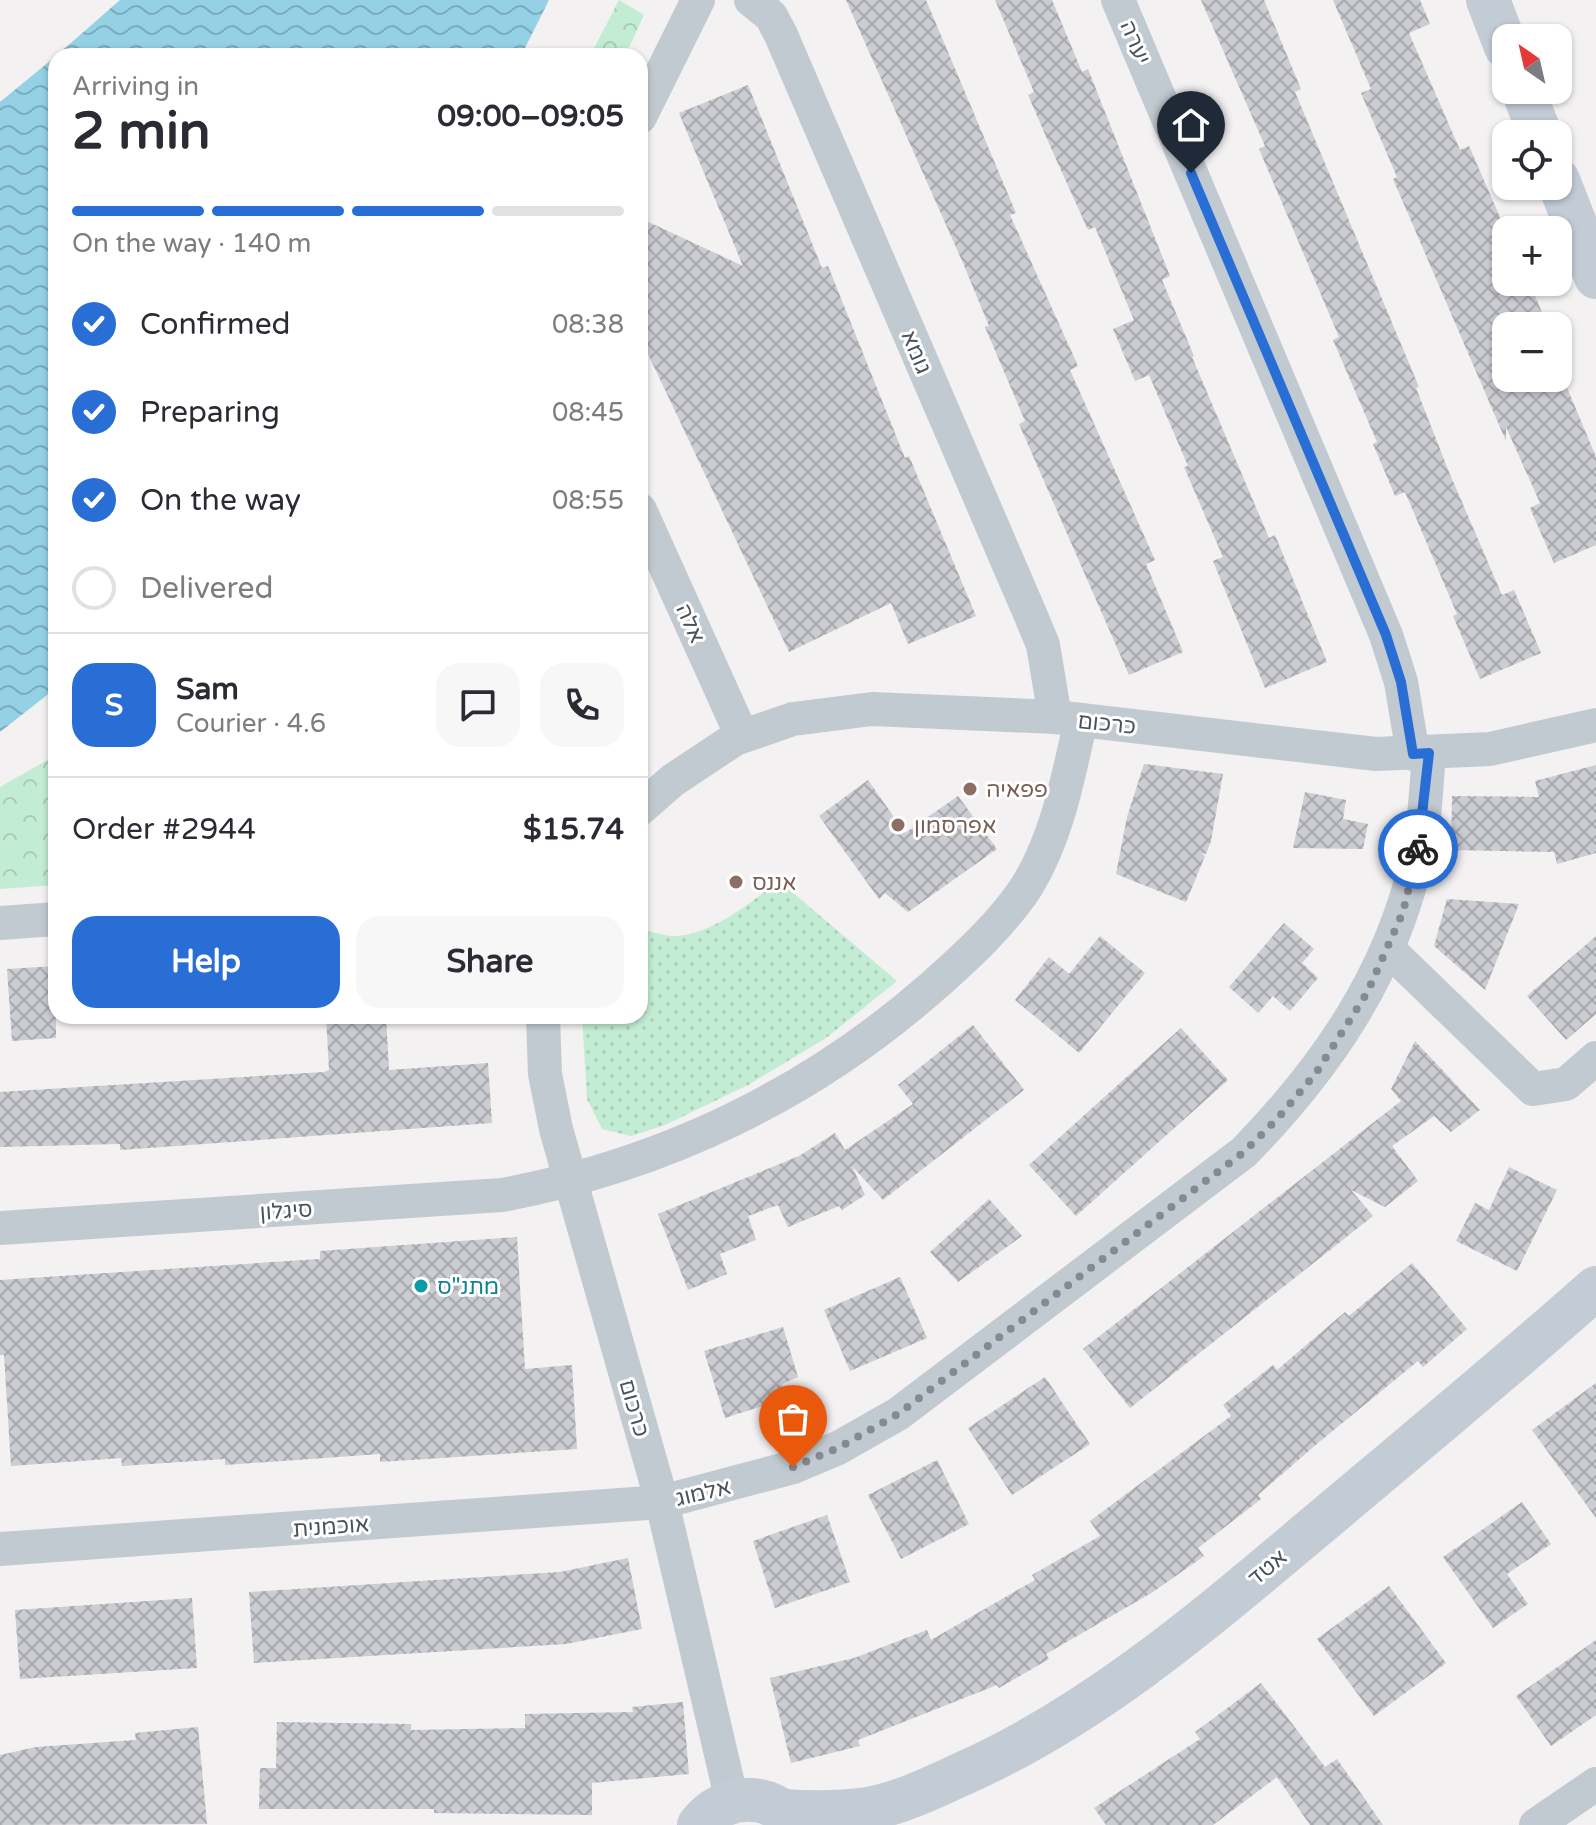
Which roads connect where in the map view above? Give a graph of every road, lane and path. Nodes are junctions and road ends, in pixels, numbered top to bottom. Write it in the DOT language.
graph roads {
  1 [pos="698,0"];
  2 [pos="751,0"];
  3 [pos="1118,0"];
  4 [pos="1488,0"];
  5 [pos="1497,24"];
  6 [pos="648,101"];
  7 [pos="1566,200"];
  8 [pos="1596,277"];
  9 [pos="648,528"];
  10 [pos="1068,719"];
  11 [pos="1596,725"];
  12 [pos="742,736"];
  13 [pos="1421,754"];
  14 [pos="648,803"];
  15 [pos="48,920"];
  16 [pos="0,923"];
  17 [pos="1388,949"];
  18 [pos="543,1024"];
  19 [pos="1596,1058"];
  20 [pos="570,1182"];
  21 [pos="0,1228"];
  22 [pos="1596,1288"];
  23 [pos="662,1502"];
  24 [pos="0,1549"];
  25 [pos="1596,1784"];
  26 [pos="907,1798"];
  27 [pos="716,1813"];
  28 [pos="790,1818"];
  29 [pos="861,1825"];
  30 [pos="1536,1825"];
  1 -- 6 [label="street"];
  2 -- 10 [label="street, גומא"];
  3 -- 13 [label="street, יערה"];
  4 -- 5 [label="street"];
  7 -- 8 [label="street"];
  9 -- 12 [label="street, אלה"];
  10 -- 12 [label="street, כרכום"];
  10 -- 13 [label="street, כרכום"];
  10 -- 20 [label="street"];
  11 -- 13 [label="street, כרכום"];
  12 -- 14 [label="street, כרכום"];
  13 -- 17 [label="street, אלמוג"];
  15 -- 16 [label="street"];
  17 -- 19 [label="street"];
  17 -- 23 [label="street, אלמוג"];
  18 -- 20 [label="street, כרכום"];
  20 -- 21 [label="street, סיגלון"];
  20 -- 23 [label="street, כרכום"];
  22 -- 26 [label="street, אטד"];
  23 -- 24 [label="street, אוכמנית"];
  23 -- 27 [label="street, כרכום"];
  25 -- 30 [label="street"];
  26 -- 28 [label="street, אטד"];
  26 -- 29 [label="street, אטד"];
  27 -- 28 [label="street, אטד"];
}
